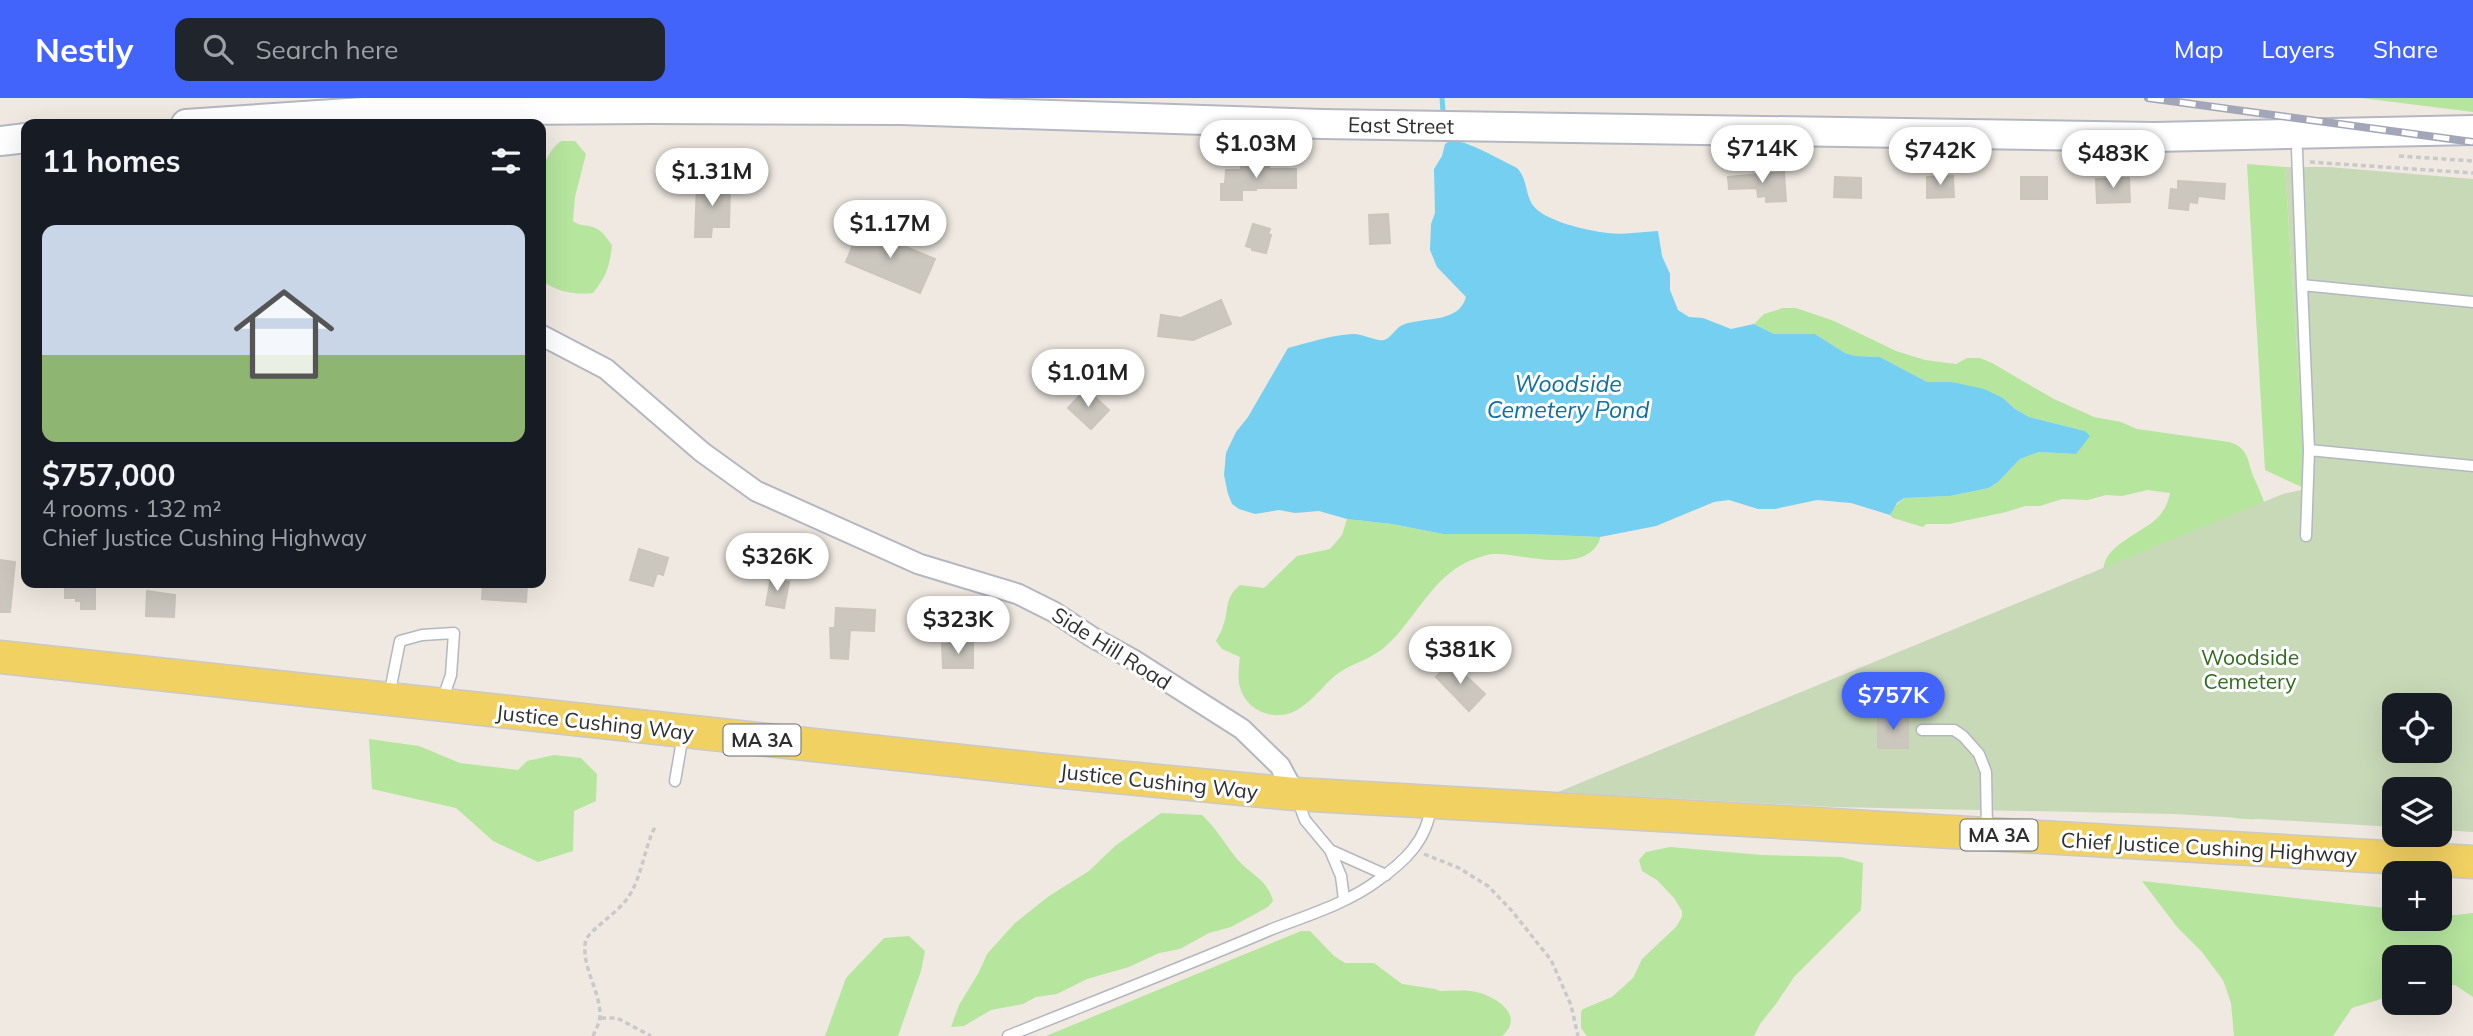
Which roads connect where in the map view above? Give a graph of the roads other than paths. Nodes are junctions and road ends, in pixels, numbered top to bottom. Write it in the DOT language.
graph roads {
  1 [pos="261,119"];
  2 [pos="2473,130"];
  3 [pos="21,139"];
  4 [pos="0,141"];
  5 [pos="2473,145"];
  6 [pos="2293,149"];
  7 [pos="2302,285"];
  8 [pos="2473,302"];
  9 [pos="546,338"];
  10 [pos="2309,450"];
  11 [pos="2473,466"];
  12 [pos="2306,536"];
  13 [pos="0,657"];
  14 [pos="388,699"];
  15 [pos="440,705"];
  16 [pos="1923,730"];
  17 [pos="684,731"];
  18 [pos="675,781"];
  19 [pos="1295,794"];
  20 [pos="1431,803"];
  21 [pos="1525,808"];
  22 [pos="1987,835"];
  23 [pos="1330,850"];
  24 [pos="2473,862"];
  25 [pos="1386,875"];
  26 [pos="1345,899"];
  27 [pos="1008,1036"];
  1 -- 6 [label="main road, East Street"];
  2 -- 6 [label="main road"];
  3 -- 4 [label="main road"];
  5 -- 6 [label="main road"];
  6 -- 7 [label="lane"];
  7 -- 8 [label="lane"];
  7 -- 10 [label="lane"];
  9 -- 19 [label="street, Side Hill Road"];
  10 -- 11 [label="lane"];
  10 -- 12 [label="lane"];
  13 -- 14 [label="main road, Justice Cushing Way / MA 3A"];
  14 -- 15 [label="main road, Justice Cushing Way / MA 3A"];
  14 -- 15 [label="lane"];
  15 -- 17 [label="main road, Justice Cushing Way / MA 3A"];
  16 -- 22 [label="lane"];
  17 -- 18 [label="lane"];
  17 -- 19 [label="main road, Justice Cushing Way / MA 3A"];
  19 -- 20 [label="main road, Justice Cushing Way / MA 3A"];
  19 -- 23 [label="lane"];
  20 -- 21 [label="main road, Justice Cushing Way / MA 3A"];
  20 -- 25 [label="lane"];
  21 -- 22 [label="main road, Chief Justice Cushing Highway / MA 3A"];
  22 -- 24 [label="main road, Chief Justice Cushing Highway / MA 3A"];
  23 -- 25 [label="lane"];
  23 -- 26 [label="lane"];
  25 -- 26 [label="lane"];
  26 -- 27 [label="lane"];
}
